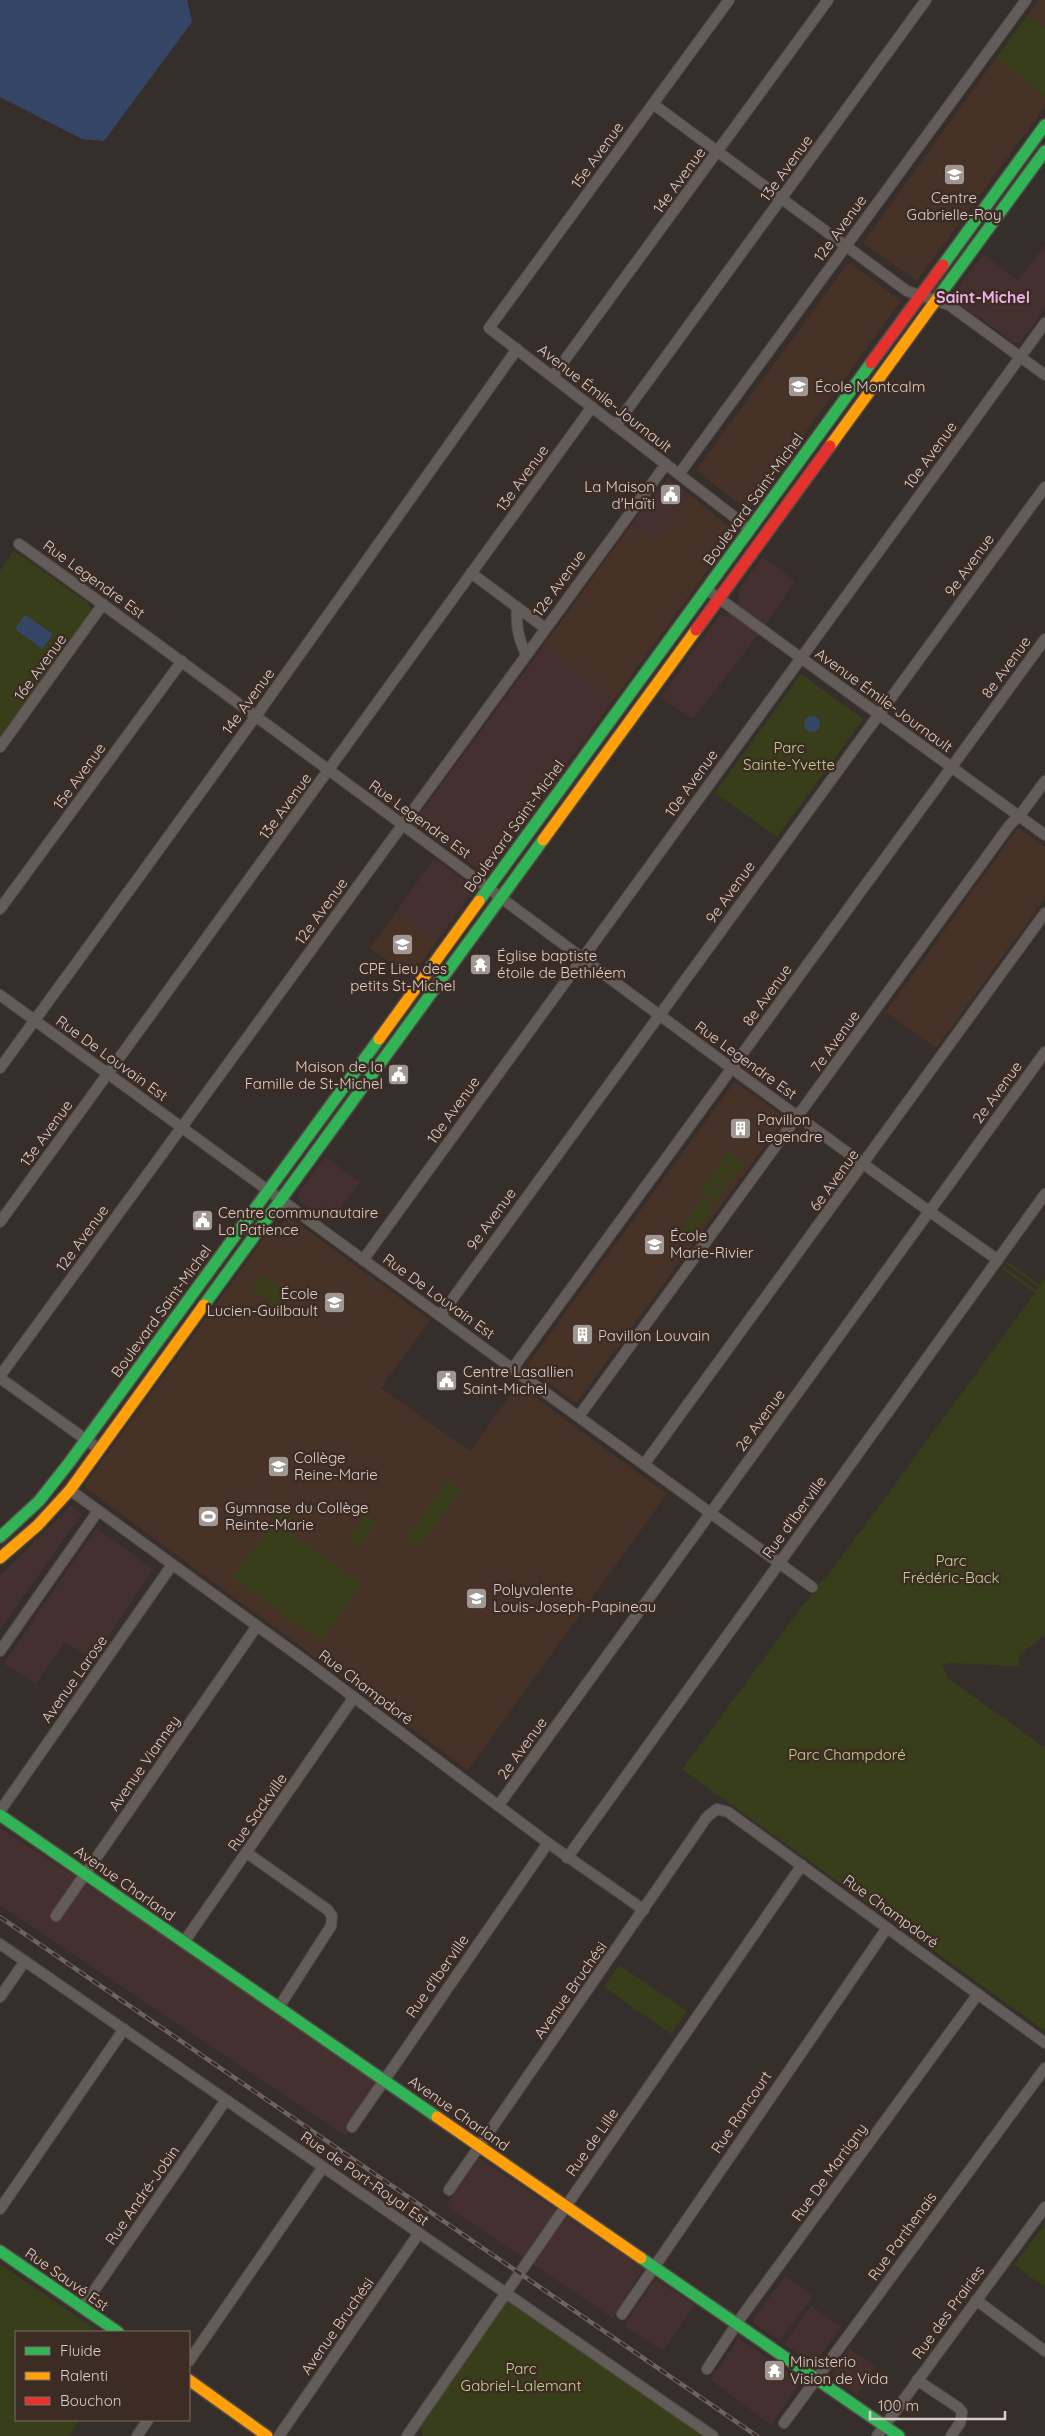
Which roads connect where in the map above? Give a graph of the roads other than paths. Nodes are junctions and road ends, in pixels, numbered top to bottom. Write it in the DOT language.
graph roads {
  1 [pos="729,0"];
  2 [pos="828,0"];
  3 [pos="926,0"];
  4 [pos="1026,0"];
  5 [pos="653,104"];
  6 [pos="1045,124"];
  7 [pos="1045,151"];
  8 [pos="718,152"];
  9 [pos="782,199"];
  10 [pos="847,245"];
  11 [pos="920,295"];
  12 [pos="936,300"];
  13 [pos="1045,323"];
  14 [pos="489,328"];
  15 [pos="517,349"];
  16 [pos="1020,357"];
  17 [pos="1045,375"];
  18 [pos="553,376"];
  19 [pos="592,406"];
  20 [pos="616,425"];
  21 [pos="666,464"];
  22 [pos="679,474"];
  23 [pos="1045,487"];
  24 [pos="750,529"];
  25 [pos="19,544"];
  26 [pos="471,574"];
  27 [pos="706,589"];
  28 [pos="719,598"];
  29 [pos="103,604"];
  30 [pos="517,607"];
  31 [pos="545,628"];
  32 [pos="1045,639"];
  33 [pos="526,654"];
  34 [pos="801,658"];
  35 [pos="182,661"];
  36 [pos="878,715"];
  37 [pos="256,716"];
  38 [pos="0,748"];
  39 [pos="951,766"];
  40 [pos="329,771"];
  41 [pos="1045,781"];
  42 [pos="1019,816"];
  43 [pos="402,824"];
  44 [pos="1045,835"];
  45 [pos="488,887"];
  46 [pos="500,897"];
  47 [pos="0,909"];
  48 [pos="1045,913"];
  49 [pos="582,958"];
  50 [pos="0,995"];
  51 [pos="659,1015"];
  52 [pos="34,1020"];
  53 [pos="1045,1052"];
  54 [pos="0,1068"];
  55 [pos="732,1068"];
  56 [pos="108,1073"];
  57 [pos="799,1116"];
  58 [pos="182,1126"];
  59 [pos="864,1164"];
  60 [pos="268,1190"];
  61 [pos="1045,1194"];
  62 [pos="281,1199"];
  63 [pos="930,1212"];
  64 [pos="0,1222"];
  65 [pos="362,1260"];
  66 [pos="998,1260"];
  67 [pos="440,1316"];
  68 [pos="513,1368"];
  69 [pos="0,1377"];
  70 [pos="579,1416"];
  71 [pos="86,1440"];
  72 [pos="99,1449"];
  73 [pos="645,1463"];
  74 [pos="70,1490"];
  75 [pos="98,1511"];
  76 [pos="711,1513"];
  77 [pos="0,1538"];
  78 [pos="0,1558"];
  79 [pos="780,1564"];
  80 [pos="172,1565"];
  81 [pos="812,1588"];
  82 [pos="257,1626"];
  83 [pos="0,1651"];
  84 [pos="354,1697"];
  85 [pos="498,1806"];
  86 [pos="717,1809"];
  87 [pos="0,1811"];
  88 [pos="0,1815"];
  89 [pos="548,1843"];
  90 [pos="247,1853"];
  91 [pos="567,1858"];
  92 [pos="802,1865"];
  93 [pos="85,1874"];
  94 [pos="644,1910"];
  95 [pos="56,1916"];
  96 [pos="887,1928"];
  97 [pos="184,1942"];
  98 [pos="0,1944"];
  99 [pos="25,1961"];
  100 [pos="978,1994"];
  101 [pos="0,1998"];
  102 [pos="279,2006"];
  103 [pos="124,2029"];
  104 [pos="1045,2043"];
  105 [pos="1045,2068"];
  106 [pos="384,2079"];
  107 [pos="226,2100"];
  108 [pos="352,2127"];
  109 [pos="480,2146"];
  110 [pos="323,2167"];
  111 [pos="449,2190"];
  112 [pos="567,2206"];
  113 [pos="1045,2207"];
  114 [pos="0,2209"];
  115 [pos="419,2233"];
  116 [pos="0,2251"];
  117 [pos="653,2266"];
  118 [pos="506,2293"];
  119 [pos="976,2300"];
  120 [pos="82,2308"];
  121 [pos="622,2314"];
  122 [pos="737,2323"];
  123 [pos="116,2331"];
  124 [pos="1045,2351"];
  125 [pos="190,2361"];
  126 [pos="707,2369"];
  127 [pos="816,2378"];
  128 [pos="918,2380"];
  129 [pos="190,2381"];
  130 [pos="147,2421"];
  131 [pos="784,2423"];
  132 [pos="885,2426"];
  133 [pos="137,2436"];
  134 [pos="266,2436"];
  135 [pos="280,2436"];
  136 [pos="407,2436"];
  137 [pos="713,2436"];
  138 [pos="877,2436"];
  139 [pos="899,2436"];
  140 [pos="951,2436"];
  1 -- 5 [label="street, 15e Avenue"];
  2 -- 8 [label="street, 14e Avenue"];
  3 -- 9 [label="street, 13e Avenue"];
  4 -- 10 [label="street, 12e Avenue"];
  5 -- 8 [label="street"];
  5 -- 14 [label="street, 15e Avenue"];
  6 -- 11 [label="main road, Boulevard Saint-Michel"];
  7 -- 12 [label="main road, Boulevard Saint-Michel"];
  8 -- 9 [label="street"];
  8 -- 18 [label="street, 14e Avenue"];
  9 -- 10 [label="street"];
  9 -- 20 [label="street, 13e Avenue"];
  10 -- 11 [label="street"];
  10 -- 22 [label="street, 12e Avenue"];
  11 -- 12 [label="street"];
  11 -- 24 [label="main road, Boulevard Saint-Michel"];
  12 -- 16 [label="street"];
  12 -- 28 [label="main road, Boulevard Saint-Michel"];
  13 -- 16 [label="street, 10e Avenue"];
  14 -- 15 [label="street, Avenue Émile-Journault"];
  15 -- 18 [label="street, Avenue Émile-Journault"];
  15 -- 37 [label="street, 14e Avenue"];
  16 -- 17 [label="street"];
  16 -- 34 [label="street, 10e Avenue"];
  18 -- 19 [label="street, Avenue Émile-Journault"];
  19 -- 20 [label="street, Avenue Émile-Journault"];
  19 -- 26 [label="street, 13e Avenue"];
  20 -- 21 [label="street, Avenue Émile-Journault"];
  21 -- 22 [label="street, Avenue Émile-Journault"];
  21 -- 31 [label="street, 12e Avenue"];
  22 -- 24 [label="street, Avenue Émile-Journault"];
  23 -- 36 [label="street, 9e Avenue"];
  24 -- 27 [label="main road, Boulevard Saint-Michel"];
  25 -- 29 [label="street, Rue Legendre Est"];
  26 -- 30 [label="street"];
  26 -- 40 [label="street, 13e Avenue"];
  27 -- 28 [label="street, Avenue Émile-Journault"];
  27 -- 45 [label="main road, Boulevard Saint-Michel"];
  28 -- 34 [label="street, Avenue Émile-Journault"];
  28 -- 46 [label="main road, Boulevard Saint-Michel"];
  29 -- 35 [label="street, Rue Legendre Est"];
  29 -- 38 [label="street, 16e Avenue"];
  30 -- 31 [label="street"];
  30 -- 33 [label="street"];
  31 -- 33 [label="street, 12e Avenue"];
  32 -- 39 [label="street, 8e Avenue"];
  33 -- 43 [label="street, 12e Avenue"];
  34 -- 36 [label="street, Avenue Émile-Journault"];
  34 -- 49 [label="street, 10e Avenue"];
  35 -- 37 [label="street, Rue Legendre Est"];
  35 -- 47 [label="street, 15e Avenue"];
  36 -- 39 [label="street, Avenue Émile-Journault"];
  36 -- 51 [label="street, 9e Avenue"];
  37 -- 40 [label="street, Rue Legendre Est"];
  37 -- 52 [label="street, 14e Avenue"];
  39 -- 42 [label="street, Avenue Émile-Journault"];
  39 -- 55 [label="street, 8e Avenue"];
  40 -- 43 [label="street, Rue Legendre Est"];
  40 -- 56 [label="street, 13e Avenue"];
  41 -- 42 [label="street, 7e Avenue"];
  42 -- 44 [label="street, Avenue Émile-Journault"];
  42 -- 57 [label="street, 7e Avenue"];
  43 -- 45 [label="street, Rue Legendre Est"];
  43 -- 58 [label="street, 12e Avenue"];
  45 -- 46 [label="street, Rue Legendre Est"];
  45 -- 60 [label="main road, Boulevard Saint-Michel"];
  46 -- 49 [label="street, Rue Legendre Est"];
  46 -- 62 [label="main road, Boulevard Saint-Michel"];
  48 -- 59 [label="street, 6e Avenue"];
  49 -- 51 [label="street, Rue Legendre Est"];
  49 -- 65 [label="street, 10e Avenue"];
  50 -- 52 [label="street, Rue De Louvain Est"];
  51 -- 55 [label="street, Rue Legendre Est"];
  51 -- 67 [label="street, 9e Avenue"];
  52 -- 54 [label="street, 14e Avenue"];
  52 -- 56 [label="street, Rue De Louvain Est"];
  53 -- 63 [label="street, 2e Avenue"];
  55 -- 57 [label="street, Rue Legendre Est"];
  55 -- 68 [label="street, 8e Avenue"];
  56 -- 58 [label="street, Rue De Louvain Est"];
  56 -- 64 [label="street, 13e Avenue"];
  57 -- 59 [label="street, Rue Legendre Est"];
  57 -- 70 [label="street, 7e Avenue"];
  58 -- 60 [label="street, Rue De Louvain Est"];
  58 -- 69 [label="street, 12e Avenue"];
  59 -- 63 [label="street, Rue Legendre Est"];
  59 -- 73 [label="street, 6e Avenue"];
  60 -- 62 [label="street, Rue De Louvain Est"];
  60 -- 71 [label="main road, Boulevard Saint-Michel"];
  61 -- 66 [label="street, Rue d'Iberville"];
  62 -- 65 [label="street, Rue De Louvain Est"];
  62 -- 72 [label="main road, Boulevard Saint-Michel"];
  63 -- 66 [label="street, Rue Legendre Est"];
  63 -- 76 [label="street, 2e Avenue"];
  65 -- 67 [label="street, Rue De Louvain Est"];
  66 -- 79 [label="street, Rue d'Iberville"];
  67 -- 68 [label="street, Rue De Louvain Est"];
  68 -- 70 [label="street, Rue De Louvain Est"];
  69 -- 71 [label="street"];
  70 -- 73 [label="street, Rue De Louvain Est"];
  71 -- 72 [label="street"];
  71 -- 77 [label="main road, Boulevard Saint-Michel"];
  72 -- 74 [label="main road, Boulevard Saint-Michel"];
  73 -- 76 [label="street, Rue De Louvain Est"];
  74 -- 75 [label="street, Rue Champdoré"];
  74 -- 78 [label="main road, Boulevard Saint-Michel"];
  75 -- 80 [label="street, Rue Champdoré"];
  75 -- 83 [label="street"];
  76 -- 79 [label="street, Rue De Louvain Est"];
  76 -- 85 [label="street, 2e Avenue"];
  79 -- 81 [label="street, Rue De Louvain Est"];
  79 -- 91 [label="street, Rue d'Iberville"];
  80 -- 82 [label="street, Rue Champdoré"];
  80 -- 87 [label="street, Avenue Larose"];
  82 -- 84 [label="street, Rue Champdoré"];
  82 -- 93 [label="street, Avenue Vianney"];
  84 -- 85 [label="street, Rue Champdoré"];
  84 -- 90 [label="street, Rue Sackville"];
  85 -- 89 [label="street, Rue Champdoré"];
  86 -- 92 [label="street, Rue Champdoré"];
  86 -- 94 [label="street, Avenue Bruchési"];
  88 -- 93 [label="main road, Avenue Charland"];
  89 -- 91 [label="street, Rue Champdoré"];
  89 -- 106 [label="street, Rue d'Iberville"];
  90 -- 97 [label="street, Rue Sackville"];
  90 -- 102 [label="street"];
  91 -- 94 [label="street, Rue Champdoré"];
  92 -- 96 [label="street, Rue Champdoré"];
  92 -- 112 [label="street, Rue de Lille"];
  93 -- 95 [label="street, Avenue Vianney"];
  93 -- 97 [label="main road, Avenue Charland"];
  94 -- 109 [label="street, Avenue Bruchési"];
  96 -- 100 [label="street, Rue Champdoré"];
  96 -- 117 [label="street, Rue Rancourt"];
  97 -- 102 [label="main road, Avenue Charland"];
  98 -- 99 [label="street, Rue de Port-Royal Est"];
  99 -- 101 [label="street"];
  99 -- 103 [label="street, Rue de Port-Royal Est"];
  100 -- 104 [label="street, Rue Champdoré"];
  100 -- 122 [label="street, Rue De Martigny"];
  102 -- 106 [label="main road, Avenue Charland"];
  103 -- 107 [label="street, Rue de Port-Royal Est"];
  103 -- 114 [label="street"];
  105 -- 127 [label="street, Rue Parthenais"];
  106 -- 108 [label="street, Rue d'Iberville"];
  106 -- 109 [label="main road, Avenue Charland"];
  107 -- 110 [label="street, Rue de Port-Royal Est"];
  107 -- 120 [label="street, Rue André-Jobin"];
  109 -- 111 [label="street, Avenue Bruchési"];
  109 -- 112 [label="main road, Avenue Charland"];
  110 -- 115 [label="street, Rue de Port-Royal Est"];
  110 -- 125 [label="street"];
  112 -- 117 [label="main road, Avenue Charland"];
  112 -- 118 [label="street, Rue de Lille"];
  113 -- 119 [label="street, Rue des Prairies"];
  115 -- 118 [label="street, Rue de Port-Royal Est"];
  115 -- 135 [label="street, Avenue Bruchési"];
  116 -- 120 [label="main road, Rue Sauvé Est"];
  117 -- 121 [label="street, Rue Rancourt"];
  117 -- 122 [label="main road, Avenue Charland"];
  118 -- 136 [label="street, Rue de Lille"];
  118 -- 137 [label="street, Rue de Port-Royal Est"];
  119 -- 124 [label="street"];
  119 -- 128 [label="street, Rue des Prairies"];
  120 -- 123 [label="main road, Rue Sauvé Est"];
  122 -- 126 [label="street, Rue De Martigny"];
  122 -- 127 [label="main road, Avenue Charland"];
  127 -- 131 [label="street, Rue Parthenais"];
  127 -- 132 [label="main road, Avenue Charland"];
  128 -- 132 [label="street, Rue des Prairies"];
  128 -- 140 [label="street"];
  129 -- 134 [label="main road"];
  130 -- 133 [label="street"];
  132 -- 138 [label="street, Rue des Prairies"];
  132 -- 139 [label="main road, Avenue Charland"];
}
